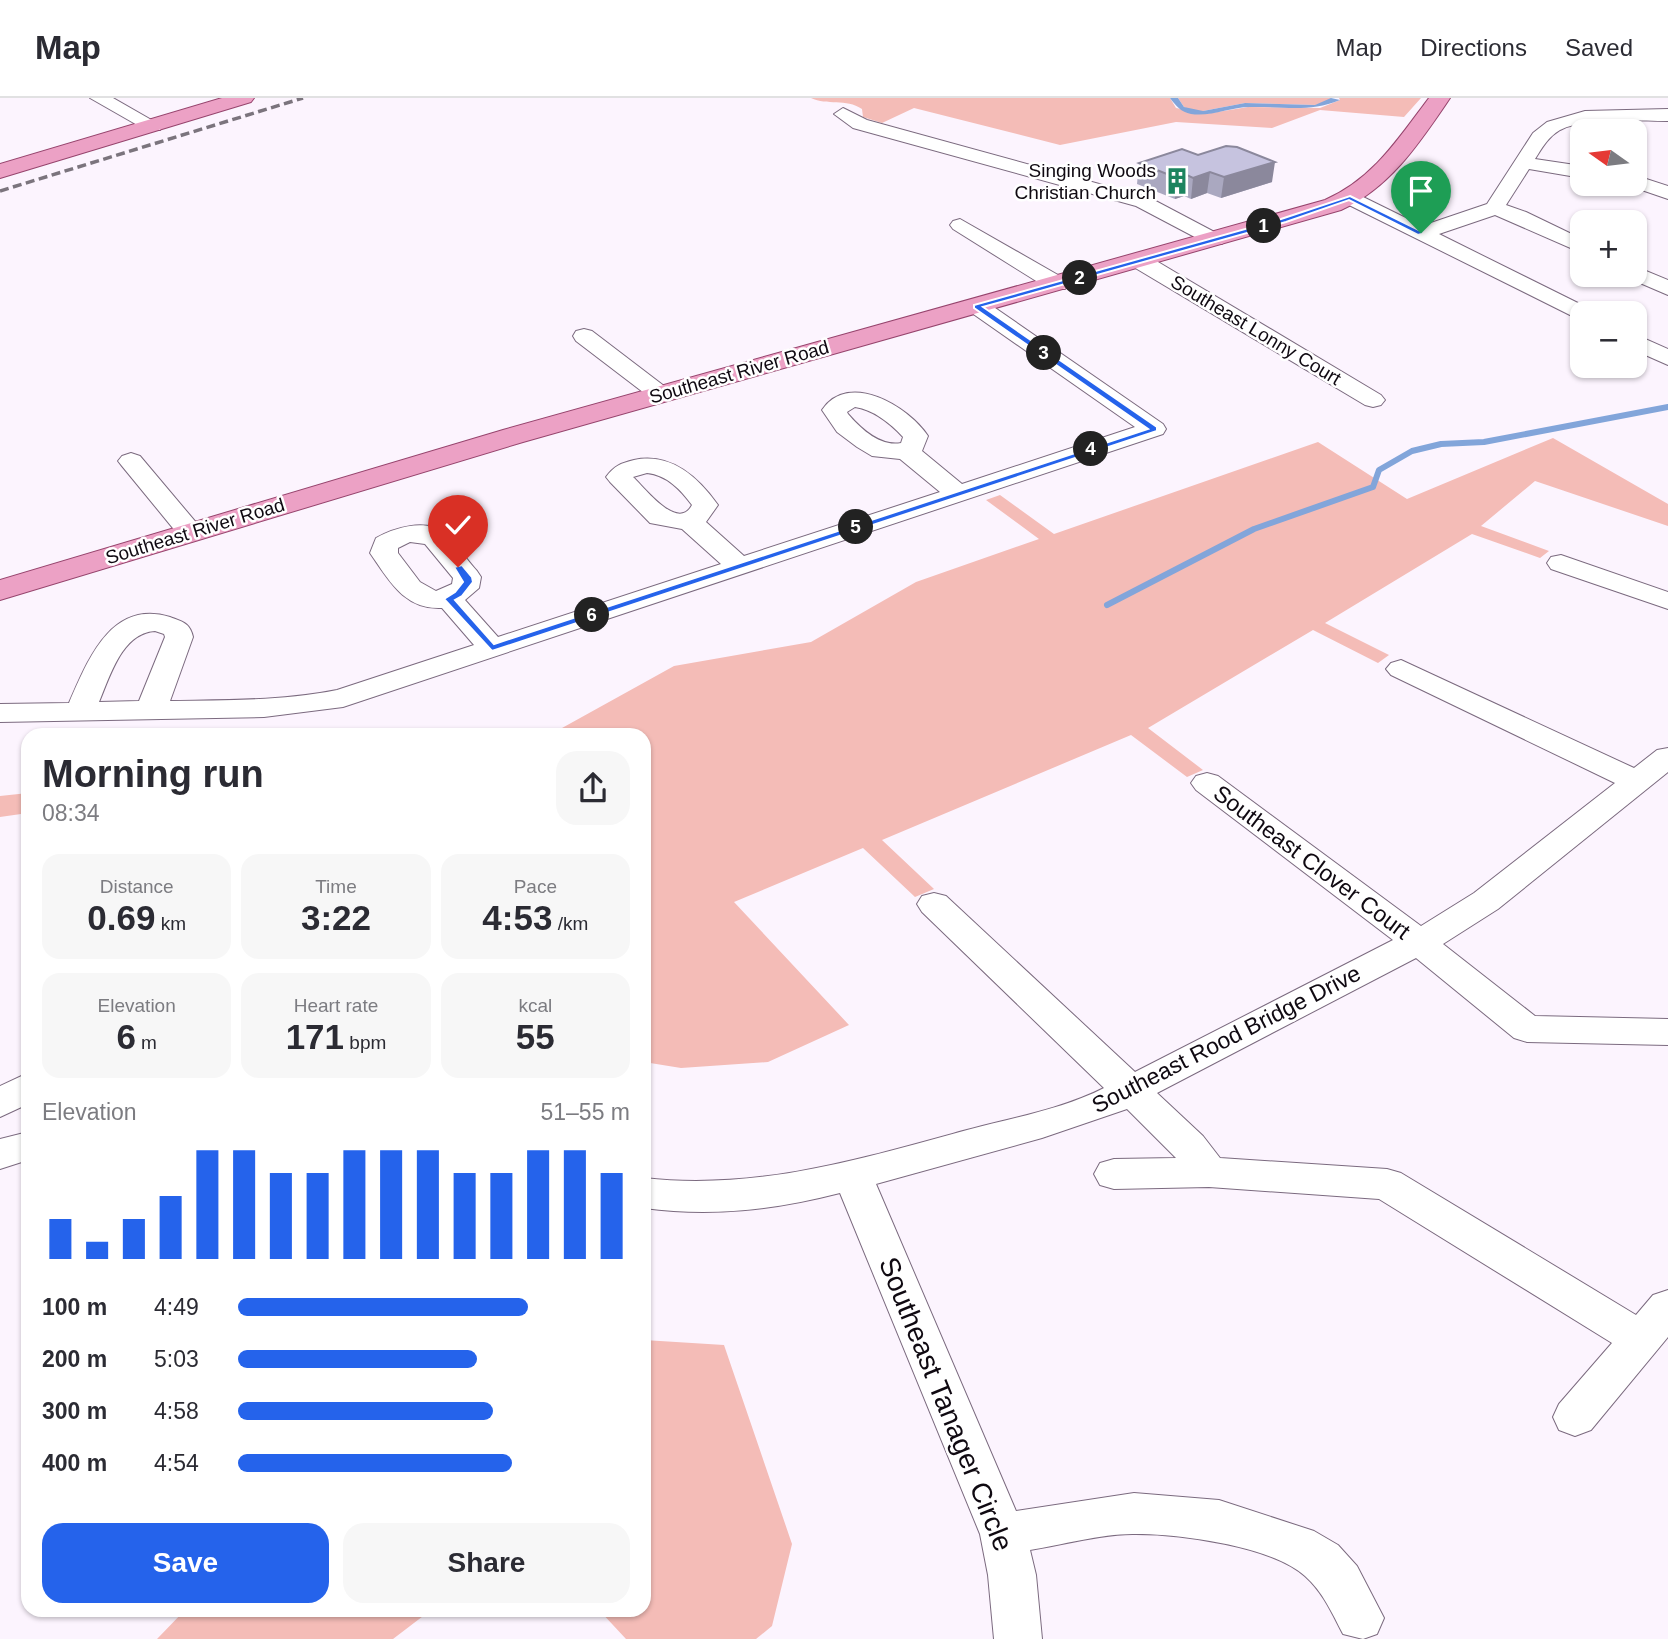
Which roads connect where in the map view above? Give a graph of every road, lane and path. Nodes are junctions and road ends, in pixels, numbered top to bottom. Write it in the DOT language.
graph roads {
  1 [pos="99,98"];
  2 [pos="244,98"];
  3 [pos="1440,98"];
  4 [pos="843,114"];
  5 [pos="1668,115"];
  6 [pos="153,126"];
  7 [pos="1525,163"];
  8 [pos="1570,170"];
  9 [pos="0,171"];
  10 [pos="1647,185"];
  11 [pos="1668,192"];
  12 [pos="1350,198"];
  13 [pos="1494,208"];
  14 [pos="960,225"];
  15 [pos="1421,233"];
  16 [pos="1215,240"];
  17 [pos="1570,241"];
  18 [pos="1140,261"];
  19 [pos="1647,278"];
  20 [pos="1057,284"];
  21 [pos="1668,288"];
  22 [pos="977,306"];
  23 [pos="1570,308"];
  24 [pos="584,336"];
  25 [pos="660,394"];
  26 [pos="1373,400"];
  27 [pos="906,451"];
  28 [pos="131,461"];
  29 [pos="957,493"];
  30 [pos="689,521"];
  31 [pos="190,532"];
  32 [pos="1561,563"];
  33 [pos="739,566"];
  34 [pos="0,590"];
  35 [pos="449,599"];
  36 [pos="1668,601"];
  37 [pos="492,648"];
  38 [pos="1401,669"];
  39 [pos="151,710"];
  40 [pos="80,712"];
  41 [pos="0,713"];
  42 [pos="114,723"];
  43 [pos="1668,757"];
  44 [pos="1636,781"];
  45 [pos="1207,783"];
  46 [pos="934,904"];
  47 [pos="1417,941"];
  48 [pos="1668,1032"];
  49 [pos="21,1091"];
  50 [pos="1130,1091"];
  51 [pos="0,1103"];
  52 [pos="21,1148"];
  53 [pos="0,1154"];
  54 [pos="1209,1172"];
  55 [pos="1114,1174"];
  56 [pos="852,1175"];
  57 [pos="651,1194"];
  58 [pos="1668,1307"];
  59 [pos="1641,1339"];
  60 [pos="1575,1417"];
  61 [pos="1003,1534"];
  62 [pos="1360,1618"];
  63 [pos="1018,1639"];
  1 -- 6 [label="street"];
  2 -- 6 [label="main road"];
  3 -- 12 [label="main road, Southeast River Road"];
  4 -- 16 [label="street"];
  5 -- 7 [label="street"];
  6 -- 9 [label="main road"];
  7 -- 8 [label="street"];
  7 -- 13 [label="street"];
  10 -- 11 [label="street"];
  12 -- 15 [label="street"];
  12 -- 16 [label="main road, Southeast River Road"];
  13 -- 15 [label="street"];
  13 -- 17 [label="street"];
  14 -- 20 [label="street"];
  15 -- 23 [label="street"];
  16 -- 18 [label="main road, Southeast River Road"];
  18 -- 20 [label="main road, Southeast River Road"];
  18 -- 26 [label="street, Southeast Lonny Court"];
  19 -- 21 [label="street"];
  20 -- 22 [label="main road, Southeast River Road"];
  22 -- 25 [label="main road, Southeast River Road"];
  22 -- 29 [label="street"];
  24 -- 25 [label="street"];
  25 -- 31 [label="main road, Southeast River Road"];
  27 -- 29 [label="street"];
  28 -- 31 [label="street"];
  29 -- 33 [label="street"];
  30 -- 33 [label="street"];
  31 -- 34 [label="main road, Southeast River Road"];
  32 -- 36 [label="street"];
  33 -- 37 [label="street"];
  35 -- 37 [label="street"];
  37 -- 39 [label="street"];
  38 -- 44 [label="street"];
  39 -- 40 [label="street"];
  39 -- 42 [label="street"];
  40 -- 41 [label="street"];
  40 -- 42 [label="street"];
  43 -- 44 [label="street, Southeast Rood Bridge Drive"];
  44 -- 47 [label="street, Southeast Rood Bridge Drive"];
  45 -- 47 [label="street, Southeast Clover Court"];
  46 -- 50 [label="street"];
  47 -- 48 [label="street, Southeast Clover Court"];
  47 -- 50 [label="street, Southeast Rood Bridge Drive"];
  49 -- 51 [label="street"];
  50 -- 54 [label="street"];
  50 -- 56 [label="street, Southeast Rood Bridge Drive"];
  52 -- 53 [label="street"];
  54 -- 55 [label="street"];
  54 -- 59 [label="street"];
  56 -- 57 [label="street, Southeast Rood Bridge Drive"];
  56 -- 61 [label="street, Southeast Tanager Circle"];
  58 -- 59 [label="street"];
  59 -- 60 [label="street"];
  61 -- 62 [label="street"];
  61 -- 63 [label="street, Southeast Tanager Circle"];
}
